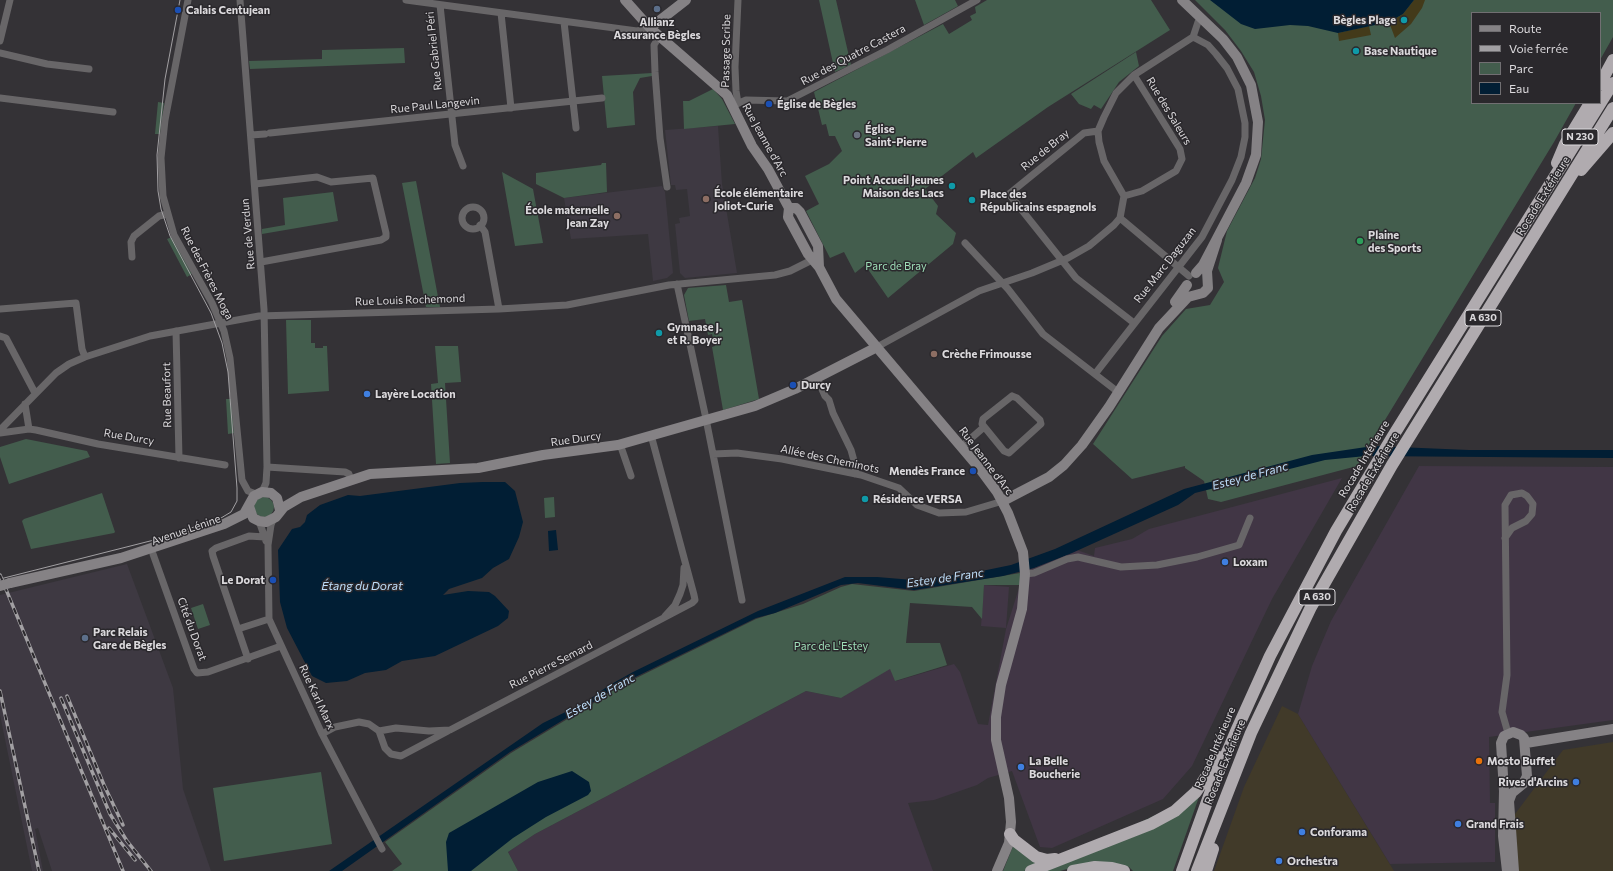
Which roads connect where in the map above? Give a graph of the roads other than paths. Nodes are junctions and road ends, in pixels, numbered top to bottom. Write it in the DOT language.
graph roads {
  1 [pos="10,0"];
  2 [pos="188,0"];
  3 [pos="240,0"];
  4 [pos="406,0"];
  5 [pos="625,0"];
  6 [pos="686,0"];
  7 [pos="738,0"];
  8 [pos="977,0"];
  9 [pos="1182,0"];
  10 [pos="440,4"];
  11 [pos="501,13"];
  12 [pos="1201,19"];
  13 [pos="564,22"];
  14 [pos="650,28"];
  15 [pos="660,37"];
  16 [pos="1193,37"];
  17 [pos="0,41"];
  18 [pos="0,54"];
  19 [pos="1613,60"];
  20 [pos="89,69"];
  21 [pos="1134,75"];
  22 [pos="1601,82"];
  23 [pos="1613,83"];
  24 [pos="0,98"];
  25 [pos="602,98"];
  26 [pos="574,101"];
  27 [pos="1601,102"];
  28 [pos="735,104"];
  29 [pos="1589,104"];
  30 [pos="1600,104"];
  31 [pos="511,108"];
  32 [pos="1613,108"];
  33 [pos="113,112"];
  34 [pos="452,115"];
  35 [pos="576,128"];
  36 [pos="1098,131"];
  37 [pos="1613,133"];
  38 [pos="251,135"];
  39 [pos="463,166"];
  40 [pos="254,184"];
  41 [pos="667,187"];
  42 [pos="1546,190"];
  43 [pos="1124,196"];
  44 [pos="1556,199"];
  45 [pos="167,214"];
  46 [pos="1120,218"];
  47 [pos="480,225"];
  48 [pos="1217,240"];
  49 [pos="965,243"];
  50 [pos="132,257"];
  51 [pos="261,262"];
  52 [pos="1061,262"];
  53 [pos="815,264"];
  54 [pos="1178,266"];
  55 [pos="1190,278"];
  56 [pos="1208,278"];
  57 [pos="1000,283"];
  58 [pos="677,284"];
  59 [pos="1196,294"];
  60 [pos="0,309"];
  61 [pos="499,309"];
  62 [pos="264,316"];
  63 [pos="221,323"];
  64 [pos="1134,323"];
  65 [pos="176,331"];
  66 [pos="0,336"];
  67 [pos="877,347"];
  68 [pos="85,357"];
  69 [pos="1095,374"];
  70 [pos="817,378"];
  71 [pos="1116,390"];
  72 [pos="35,393"];
  73 [pos="26,404"];
  74 [pos="706,421"];
  75 [pos="984,427"];
  76 [pos="29,429"];
  77 [pos="0,430"];
  78 [pos="0,433"];
  79 [pos="651,435"];
  80 [pos="620,444"];
  81 [pos="961,447"];
  82 [pos="713,454"];
  83 [pos="179,458"];
  84 [pos="225,465"];
  85 [pos="266,467"];
  86 [pos="855,474"];
  87 [pos="631,476"];
  88 [pos="351,480"];
  89 [pos="259,493"];
  90 [pos="301,497"];
  91 [pos="277,498"];
  92 [pos="1002,501"];
  93 [pos="249,506"];
  94 [pos="280,510"];
  95 [pos="1250,518"];
  96 [pos="273,520"];
  97 [pos="258,521"];
  98 [pos="265,537"];
  99 [pos="1505,538"];
  100 [pos="268,545"];
  101 [pos="154,554"];
  102 [pos="121,558"];
  103 [pos="684,560"];
  104 [pos="1025,572"];
  105 [pos="5,585"];
  106 [pos="742,600"];
  107 [pos="269,619"];
  108 [pos="662,620"];
  109 [pos="238,629"];
  110 [pos="281,646"];
  111 [pos="248,659"];
  112 [pos="1237,729"];
  113 [pos="1613,729"];
  114 [pos="450,730"];
  115 [pos="379,731"];
  116 [pos="1251,733"];
  117 [pos="1508,733"];
  118 [pos="322,734"];
  119 [pos="1526,743"];
  120 [pos="1503,780"];
  121 [pos="1519,786"];
  122 [pos="1010,834"];
  123 [pos="381,846"];
  124 [pos="1064,858"];
  125 [pos="997,871"];
  126 [pos="1031,871"];
  127 [pos="1073,871"];
  128 [pos="1124,871"];
  129 [pos="1182,871"];
  130 [pos="1197,871"];
  131 [pos="1206,871"];
  132 [pos="1507,871"];
  133 [pos="1514,871"];
  1 -- 17 [label="street"];
  2 -- 45 [label="street, Rue des Frères Moga"];
  3 -- 38 [label="street, Rue de Verdun"];
  4 -- 10 [label="street"];
  5 -- 14 [label="street, Rue Jeanne d'Arc"];
  6 -- 14 [label="street"];
  7 -- 28 [label="street, Passage Scribe"];
  8 -- 28 [label="street, Rue des Quatre Castera"];
  9 -- 12 [label="street"];
  10 -- 11 [label="street"];
  10 -- 34 [label="street, Rue Gabriel Péri"];
  11 -- 13 [label="street"];
  11 -- 31 [label="street"];
  12 -- 16 [label="street"];
  12 -- 48 [label="street"];
  13 -- 14 [label="street"];
  13 -- 26 [label="street"];
  14 -- 15 [label="street, Rue Jeanne d'Arc"];
  15 -- 28 [label="street, Rue Jeanne d'Arc"];
  15 -- 41 [label="street"];
  16 -- 21 [label="street"];
  16 -- 54 [label="street, Rue Marc Daguzan"];
  18 -- 20 [label="street"];
  19 -- 22 [label="highway"];
  21 -- 36 [label="street"];
  21 -- 43 [label="street, Rue des Saleurs"];
  23 -- 27 [label="highway, Rocade Intérieure / N 230"];
  24 -- 33 [label="street"];
  25 -- 26 [label="street, Rue Paul Langevin"];
  26 -- 31 [label="street, Rue Paul Langevin"];
  26 -- 35 [label="street"];
  28 -- 53 [label="street, Rue Jeanne d'Arc"];
  29 -- 42 [label="highway"];
  30 -- 42 [label="highway, Rocade Intérieure / N 230"];
  31 -- 34 [label="street, Rue Paul Langevin"];
  32 -- 44 [label="highway, Rocade Extérieure / N 230"];
  34 -- 38 [label="street, Rue Paul Langevin"];
  34 -- 39 [label="street, Rue Gabriel Péri"];
  36 -- 43 [label="street"];
  36 -- 52 [label="street, Rue de Bray"];
  37 -- 44 [label="highway"];
  38 -- 40 [label="street, Rue de Verdun"];
  40 -- 51 [label="street, Rue de Verdun"];
  40 -- 51 [label="street"];
  42 -- 112 [label="highway, Rocade Intérieure / A 630"];
  43 -- 46 [label="street"];
  44 -- 116 [label="highway, Rocade Extérieure / A 630"];
  45 -- 50 [label="street"];
  45 -- 63 [label="street, Rue des Frères Moga"];
  46 -- 52 [label="street"];
  46 -- 54 [label="street"];
  47 -- 61 [label="street"];
  48 -- 55 [label="street"];
  48 -- 56 [label="street"];
  49 -- 57 [label="street"];
  51 -- 62 [label="street, Rue de Verdun"];
  52 -- 57 [label="street"];
  52 -- 64 [label="street"];
  53 -- 58 [label="street, Rue Louis Rochemond"];
  53 -- 67 [label="street, Rue Jeanne d'Arc"];
  54 -- 55 [label="street"];
  54 -- 64 [label="street, Rue Marc Daguzan"];
  55 -- 56 [label="street"];
  55 -- 59 [label="street"];
  55 -- 71 [label="street"];
  56 -- 59 [label="street"];
  57 -- 67 [label="street"];
  57 -- 69 [label="street"];
  58 -- 61 [label="street, Rue Louis Rochemond"];
  58 -- 74 [label="street"];
  59 -- 71 [label="street"];
  60 -- 68 [label="street"];
  61 -- 62 [label="street, Rue Louis Rochemond"];
  62 -- 63 [label="street, Rue Louis Rochemond"];
  62 -- 85 [label="street, Rue de Verdun"];
  63 -- 65 [label="street, Rue Louis Rochemond"];
  63 -- 89 [label="street, Rue des Frères Moga"];
  64 -- 69 [label="street, Rue Marc Daguzan"];
  65 -- 68 [label="street, Rue Louis Rochemond"];
  65 -- 83 [label="street, Rue Beaufort"];
  66 -- 72 [label="street"];
  67 -- 70 [label="street, Rue Durcy"];
  67 -- 81 [label="street, Rue Jeanne d'Arc"];
  68 -- 72 [label="street, Rue Louis Rochemond"];
  69 -- 71 [label="street"];
  70 -- 74 [label="street, Rue Durcy"];
  70 -- 86 [label="street"];
  71 -- 92 [label="street"];
  72 -- 73 [label="street, Rue Louis Rochemond"];
  73 -- 76 [label="street"];
  73 -- 77 [label="street, Rue Louis Rochemond"];
  74 -- 79 [label="street, Rue Durcy"];
  74 -- 82 [label="street"];
  75 -- 75 [label="street"];
  75 -- 81 [label="street"];
  76 -- 78 [label="street"];
  76 -- 83 [label="street, Rue Durcy"];
  79 -- 80 [label="street, Rue Durcy"];
  79 -- 103 [label="street, Rue Pierre Semard"];
  80 -- 87 [label="street"];
  80 -- 88 [label="street, Rue Durcy"];
  81 -- 92 [label="street, Rue Jeanne d'Arc"];
  82 -- 86 [label="street, Allée des Cheminots"];
  82 -- 106 [label="street"];
  83 -- 84 [label="street, Rue Durcy"];
  85 -- 88 [label="street"];
  85 -- 89 [label="street, Rue de Verdun"];
  86 -- 92 [label="street, Allée des Cheminots"];
  88 -- 90 [label="street, Rue Durcy"];
  89 -- 91 [label="street"];
  89 -- 93 [label="street"];
  90 -- 91 [label="street"];
  90 -- 94 [label="street"];
  91 -- 94 [label="street"];
  92 -- 104 [label="street, Rue Jeanne d'Arc"];
  93 -- 97 [label="street"];
  93 -- 102 [label="street, Avenue Lénine"];
  94 -- 96 [label="street"];
  95 -- 104 [label="street"];
  96 -- 97 [label="street"];
  96 -- 100 [label="street, Rue Karl Marx"];
  97 -- 98 [label="street, Rue Karl Marx"];
  97 -- 101 [label="street, Avenue Lénine"];
  98 -- 100 [label="street, Rue Karl Marx"];
  98 -- 109 [label="street"];
  99 -- 99 [label="street"];
  99 -- 117 [label="street"];
  100 -- 107 [label="street, Rue Karl Marx"];
  101 -- 102 [label="street, Avenue Lénine"];
  101 -- 111 [label="street, Cité du Dorat"];
  102 -- 105 [label="street, Avenue Lénine"];
  103 -- 108 [label="street, Rue Pierre Semard"];
  103 -- 108 [label="street, Rue Pierre Semard"];
  104 -- 122 [label="street, Rue Jeanne d'Arc"];
  107 -- 109 [label="street"];
  107 -- 110 [label="street, Rue Karl Marx"];
  108 -- 114 [label="street, Rue Pierre Semard"];
  109 -- 111 [label="street"];
  110 -- 111 [label="street, Cité du Dorat"];
  110 -- 118 [label="street, Rue Karl Marx"];
  112 -- 124 [label="highway"];
  112 -- 129 [label="highway, Rocade Intérieure / A 630"];
  113 -- 119 [label="street"];
  114 -- 115 [label="street, Rue Pierre Semard"];
  114 -- 115 [label="street, Rue Pierre Semard"];
  115 -- 118 [label="street"];
  116 -- 130 [label="highway, Rocade Extérieure / A 630"];
  116 -- 131 [label="highway"];
  117 -- 119 [label="street"];
  117 -- 120 [label="street"];
  118 -- 123 [label="street, Rue Karl Marx"];
  119 -- 121 [label="street"];
  120 -- 121 [label="street"];
  120 -- 132 [label="street"];
  121 -- 133 [label="street"];
  122 -- 124 [label="highway"];
  122 -- 125 [label="street, Rue Jeanne d'Arc"];
  124 -- 126 [label="highway"];
  127 -- 128 [label="highway"];
}
